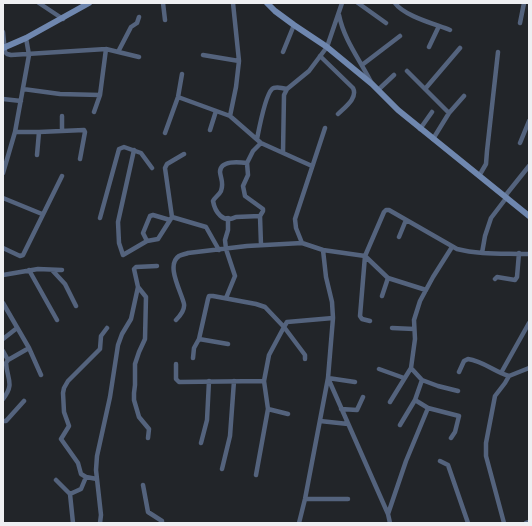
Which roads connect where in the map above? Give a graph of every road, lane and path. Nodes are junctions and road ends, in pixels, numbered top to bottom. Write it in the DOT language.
graph roads {
  1 [pos="39,3"];
  2 [pos="89,3"];
  3 [pos="163,3"];
  4 [pos="234,3"];
  5 [pos="267,3"];
  6 [pos="342,3"];
  7 [pos="358,3"];
  8 [pos="395,3"];
  9 [pos="524,3"];
  10 [pos="338,14"];
  11 [pos="139,18"];
  12 [pos="63,19"];
  13 [pos="165,20"];
  14 [pos="386,23"];
  15 [pos="520,23"];
  16 [pos="294,25"];
  17 [pos="439,26"];
  18 [pos="450,30"];
  19 [pos="3,32"];
  20 [pos="400,36"];
  21 [pos="26,38"];
  22 [pos="4,47"];
  23 [pos="327,47"];
  24 [pos="429,47"];
  25 [pos="460,48"];
  26 [pos="106,49"];
  27 [pos="118,52"];
  28 [pos="283,52"];
  29 [pos="498,52"];
  30 [pos="29,55"];
  31 [pos="203,55"];
  32 [pos="320,56"];
  33 [pos="139,57"];
  34 [pos="238,62"];
  35 [pos="362,65"];
  36 [pos="407,70"];
  37 [pos="182,74"];
  38 [pos="394,76"];
  39 [pos="372,84"];
  40 [pos="23,89"];
  41 [pos="287,89"];
  42 [pos="425,89"];
  43 [pos="378,90"];
  44 [pos="100,95"];
  45 [pos="464,96"];
  46 [pos="178,97"];
  47 [pos="3,99"];
  48 [pos="21,101"];
  49 [pos="216,111"];
  50 [pos="94,112"];
  51 [pos="432,112"];
  52 [pos="449,113"];
  53 [pos="338,114"];
  54 [pos="62,116"];
  55 [pos="230,116"];
  56 [pos="529,121"];
  57 [pos="325,128"];
  58 [pos="420,129"];
  59 [pos="62,130"];
  60 [pos="210,130"];
  61 [pos="16,132"];
  62 [pos="39,132"];
  63 [pos="165,132"];
  64 [pos="433,139"];
  65 [pos="259,141"];
  66 [pos="520,143"];
  67 [pos="134,150"];
  68 [pos="283,152"];
  69 [pos="184,154"];
  70 [pos="37,155"];
  71 [pos="80,159"];
  72 [pos="247,163"];
  73 [pos="312,166"];
  74 [pos="529,166"];
  75 [pos="152,168"];
  76 [pos="3,173"];
  77 [pos="62,176"];
  78 [pos="479,176"];
  79 [pos="506,197"];
  80 [pos="3,198"];
  81 [pos="42,214"];
  82 [pos="260,216"];
  83 [pos="529,216"];
  84 [pos="100,218"];
  85 [pos="171,218"];
  86 [pos="228,218"];
  87 [pos="406,220"];
  88 [pos="399,237"];
  89 [pos="147,241"];
  90 [pos="302,243"];
  91 [pos="261,245"];
  92 [pos="452,247"];
  93 [pos="3,248"];
  94 [pos="226,249"];
  95 [pos="218,250"];
  96 [pos="323,250"];
  97 [pos="482,253"];
  98 [pos="519,254"];
  99 [pos="529,254"];
  100 [pos="365,256"];
  101 [pos="157,266"];
  102 [pos="29,270"];
  103 [pos="52,270"];
  104 [pos="62,270"];
  105 [pos="3,275"];
  106 [pos="388,278"];
  107 [pos="495,279"];
  108 [pos="138,287"];
  109 [pos="426,290"];
  110 [pos="382,296"];
  111 [pos="226,298"];
  112 [pos="3,303"];
  113 [pos="76,306"];
  114 [pos="333,318"];
  115 [pos="57,320"];
  116 [pos="176,320"];
  117 [pos="370,322"];
  118 [pos="529,324"];
  119 [pos="284,327"];
  120 [pos="17,328"];
  121 [pos="107,328"];
  122 [pos="392,328"];
  123 [pos="414,330"];
  124 [pos="3,339"];
  125 [pos="199,339"];
  126 [pos="228,344"];
  127 [pos="29,348"];
  128 [pos="3,351"];
  129 [pos="193,358"];
  130 [pos="305,359"];
  131 [pos="8,360"];
  132 [pos="176,364"];
  133 [pos="411,368"];
  134 [pos="529,368"];
  135 [pos="379,369"];
  136 [pos="459,372"];
  137 [pos="501,373"];
  138 [pos="41,375"];
  139 [pos="509,376"];
  140 [pos="328,378"];
  141 [pos="404,378"];
  142 [pos="422,380"];
  143 [pos="209,381"];
  144 [pos="234,381"];
  145 [pos="264,381"];
  146 [pos="355,382"];
  147 [pos="458,391"];
  148 [pos="363,396"];
  149 [pos="3,399"];
  150 [pos="415,400"];
  151 [pos="24,401"];
  152 [pos="390,402"];
  153 [pos="428,408"];
  154 [pos="268,409"];
  155 [pos="341,409"];
  156 [pos="288,414"];
  157 [pos="320,420"];
  158 [pos="3,421"];
  159 [pos="348,424"];
  160 [pos="400,424"];
  161 [pos="148,438"];
  162 [pos="452,438"];
  163 [pos="201,443"];
  164 [pos="440,461"];
  165 [pos="222,469"];
  166 [pos="256,475"];
  167 [pos="86,477"];
  168 [pos="97,479"];
  169 [pos="56,480"];
  170 [pos="143,485"];
  171 [pos="70,494"];
  172 [pos="305,499"];
  173 [pos="348,499"];
  174 [pos="388,514"];
  175 [pos="73,523"];
  176 [pos="100,523"];
  177 [pos="162,523"];
  178 [pos="299,523"];
  179 [pos="390,523"];
  180 [pos="468,523"];
  181 [pos="504,523"];
  1 -- 12 [label="street"];
  2 -- 12 [label="main road"];
  3 -- 13 [label="street"];
  4 -- 34 [label="street"];
  5 -- 16 [label="main road"];
  6 -- 10 [label="street"];
  7 -- 14 [label="street"];
  8 -- 17 [label="street"];
  9 -- 15 [label="street"];
  10 -- 23 [label="street"];
  10 -- 35 [label="street"];
  11 -- 27 [label="street"];
  12 -- 21 [label="main road"];
  16 -- 23 [label="main road"];
  16 -- 28 [label="street"];
  17 -- 18 [label="street"];
  17 -- 24 [label="street"];
  19 -- 22 [label="street"];
  20 -- 35 [label="street"];
  21 -- 22 [label="main road"];
  21 -- 30 [label="street"];
  22 -- 30 [label="street"];
  23 -- 32 [label="street"];
  23 -- 39 [label="main road"];
  25 -- 42 [label="street"];
  26 -- 27 [label="street"];
  26 -- 30 [label="street"];
  26 -- 44 [label="street"];
  27 -- 33 [label="street"];
  29 -- 78 [label="street"];
  30 -- 40 [label="street"];
  31 -- 34 [label="street"];
  32 -- 41 [label="street"];
  32 -- 53 [label="street"];
  34 -- 55 [label="street"];
  35 -- 39 [label="street"];
  36 -- 42 [label="street"];
  37 -- 46 [label="street"];
  38 -- 43 [label="street"];
  39 -- 43 [label="main road"];
  40 -- 44 [label="street"];
  40 -- 48 [label="street"];
  41 -- 65 [label="street"];
  41 -- 68 [label="street"];
  42 -- 52 [label="street"];
  43 -- 58 [label="main road"];
  44 -- 50 [label="street"];
  45 -- 52 [label="street"];
  46 -- 49 [label="street"];
  46 -- 63 [label="street"];
  47 -- 48 [label="street"];
  48 -- 61 [label="street"];
  49 -- 55 [label="street"];
  49 -- 60 [label="street"];
  51 -- 58 [label="street"];
  52 -- 64 [label="street"];
  54 -- 59 [label="street"];
  55 -- 65 [label="street"];
  56 -- 66 [label="street"];
  57 -- 73 [label="street"];
  58 -- 64 [label="main road"];
  59 -- 62 [label="street"];
  59 -- 71 [label="street"];
  61 -- 62 [label="street"];
  61 -- 76 [label="street"];
  62 -- 70 [label="street"];
  64 -- 78 [label="main road"];
  65 -- 68 [label="street"];
  65 -- 72 [label="street"];
  67 -- 75 [label="street"];
  67 -- 84 [label="street"];
  67 -- 89 [label="street"];
  68 -- 73 [label="street"];
  69 -- 85 [label="street"];
  72 -- 82 [label="street"];
  72 -- 86 [label="street"];
  73 -- 90 [label="street"];
  74 -- 79 [label="street"];
  77 -- 81 [label="street"];
  78 -- 79 [label="main road"];
  79 -- 83 [label="main road"];
  79 -- 97 [label="street"];
  80 -- 81 [label="street"];
  81 -- 93 [label="street"];
  82 -- 86 [label="street"];
  82 -- 91 [label="street"];
  85 -- 89 [label="street"];
  85 -- 89 [label="street"];
  85 -- 95 [label="street"];
  86 -- 94 [label="street"];
  87 -- 88 [label="street"];
  87 -- 92 [label="street"];
  87 -- 100 [label="street"];
  90 -- 91 [label="street"];
  90 -- 96 [label="street"];
  91 -- 94 [label="street"];
  92 -- 97 [label="street"];
  92 -- 109 [label="street"];
  94 -- 95 [label="street"];
  94 -- 111 [label="street"];
  95 -- 116 [label="street"];
  96 -- 100 [label="street"];
  96 -- 114 [label="street"];
  97 -- 98 [label="street"];
  98 -- 99 [label="street"];
  98 -- 107 [label="street"];
  100 -- 106 [label="street"];
  100 -- 117 [label="street"];
  101 -- 108 [label="street"];
  102 -- 103 [label="street"];
  102 -- 105 [label="street"];
  102 -- 115 [label="street"];
  103 -- 104 [label="street"];
  103 -- 113 [label="street"];
  106 -- 109 [label="street"];
  106 -- 110 [label="street"];
  108 -- 161 [label="street"];
  108 -- 168 [label="street"];
  109 -- 123 [label="street"];
  111 -- 119 [label="street"];
  111 -- 125 [label="street"];
  112 -- 120 [label="street"];
  114 -- 119 [label="street"];
  114 -- 140 [label="street"];
  118 -- 137 [label="street"];
  119 -- 130 [label="street"];
  119 -- 145 [label="street"];
  120 -- 124 [label="street"];
  120 -- 127 [label="street"];
  121 -- 167 [label="street"];
  122 -- 123 [label="street"];
  123 -- 133 [label="street"];
  125 -- 126 [label="street"];
  125 -- 129 [label="street"];
  127 -- 131 [label="street"];
  127 -- 138 [label="street"];
  128 -- 131 [label="street"];
  131 -- 149 [label="street"];
  132 -- 143 [label="street"];
  133 -- 141 [label="street"];
  133 -- 142 [label="street"];
  134 -- 139 [label="street"];
  135 -- 141 [label="street"];
  136 -- 137 [label="street"];
  137 -- 139 [label="street"];
  139 -- 181 [label="street"];
  140 -- 146 [label="street"];
  140 -- 155 [label="street"];
  140 -- 157 [label="street"];
  141 -- 152 [label="street"];
  142 -- 147 [label="street"];
  142 -- 150 [label="street"];
  143 -- 144 [label="street"];
  143 -- 163 [label="street"];
  144 -- 145 [label="street"];
  144 -- 165 [label="street"];
  145 -- 154 [label="street"];
  148 -- 155 [label="street"];
  150 -- 153 [label="street"];
  150 -- 160 [label="street"];
  151 -- 158 [label="street"];
  153 -- 162 [label="street"];
  153 -- 174 [label="street"];
  154 -- 156 [label="street"];
  154 -- 166 [label="street"];
  155 -- 159 [label="street"];
  157 -- 159 [label="street"];
  157 -- 172 [label="street"];
  159 -- 174 [label="street"];
  164 -- 180 [label="street"];
  167 -- 168 [label="street"];
  167 -- 171 [label="street"];
  168 -- 176 [label="street"];
  169 -- 171 [label="street"];
  170 -- 177 [label="street"];
  171 -- 175 [label="street"];
  172 -- 173 [label="street"];
  172 -- 178 [label="street"];
  174 -- 179 [label="street"];
}
